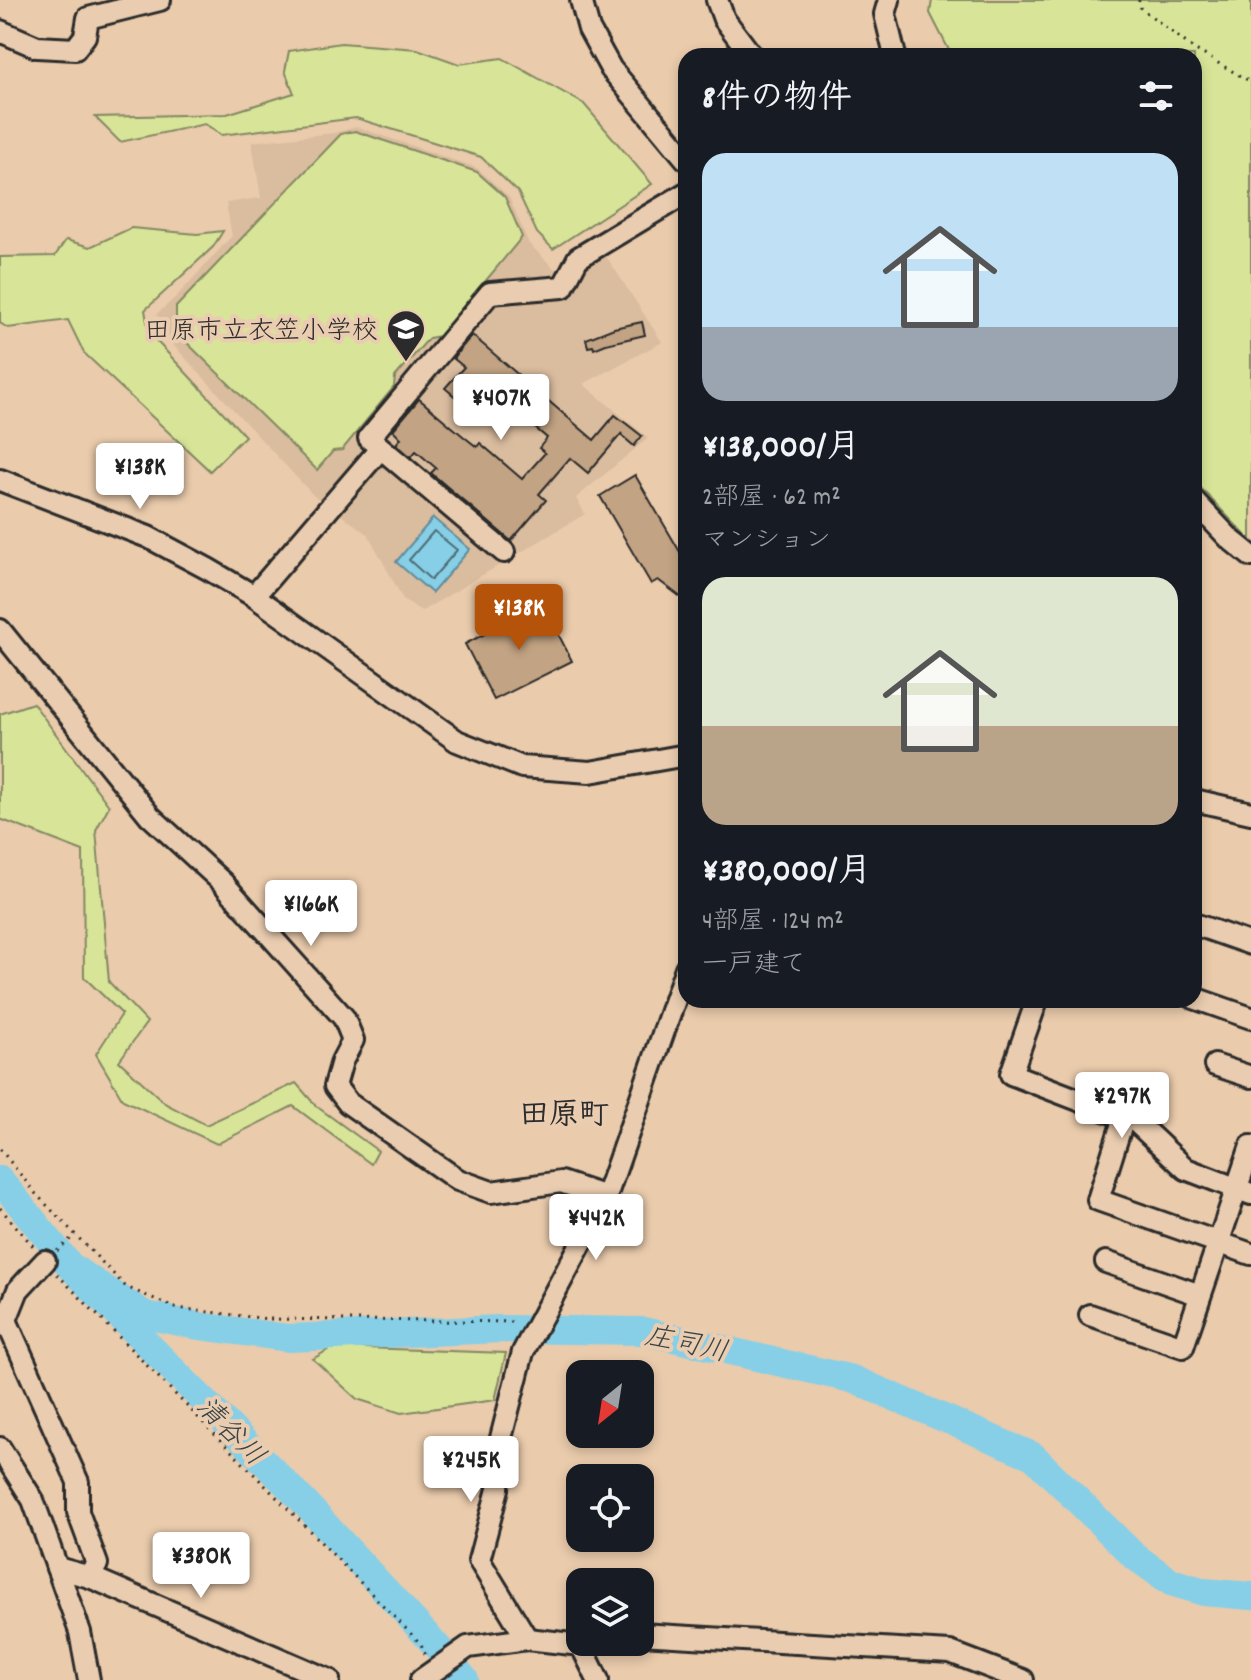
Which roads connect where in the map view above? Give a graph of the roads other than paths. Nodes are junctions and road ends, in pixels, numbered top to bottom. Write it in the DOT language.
graph roads {
  1 [pos="160,0"];
  2 [pos="581,0"];
  3 [pos="717,0"];
  4 [pos="889,0"];
  5 [pos="0,31"];
  6 [pos="746,48"];
  7 [pos="893,48"];
  8 [pos="678,149"];
  9 [pos="678,198"];
  10 [pos="380,449"];
  11 [pos="0,480"];
  12 [pos="1202,509"];
  13 [pos="504,552"];
  14 [pos="1251,556"];
  15 [pos="254,596"];
  16 [pos="0,630"];
  17 [pos="678,756"];
  18 [pos="1202,802"];
  19 [pos="1251,813"];
  20 [pos="1202,927"];
  21 [pos="1251,944"];
  22 [pos="678,991"];
  23 [pos="1202,1001"];
  24 [pos="1034,1008"];
  25 [pos="1251,1018"];
  26 [pos="1215,1065"];
  27 [pos="1251,1077"];
  28 [pos="1124,1117"];
  29 [pos="1251,1146"];
  30 [pos="1243,1192"];
  31 [pos="606,1197"];
  32 [pos="1217,1242"];
  33 [pos="1251,1254"];
  34 [pos="45,1261"];
  35 [pos="1106,1262"];
  36 [pos="1200,1295"];
  37 [pos="1090,1315"];
  38 [pos="0,1448"];
  39 [pos="57,1568"];
  40 [pos="90,1577"];
  41 [pos="654,1635"];
  42 [pos="527,1639"];
  43 [pos="566,1642"];
  44 [pos="588,1656"];
  45 [pos="431,1672"];
  46 [pos="89,1680"];
  47 [pos="329,1680"];
  48 [pos="598,1680"];
  49 [pos="1023,1680"];
  1 -- 5 [label="street"];
  2 -- 8 [label="street"];
  3 -- 6 [label="street"];
  4 -- 7 [label="street"];
  9 -- 10 [label="street"];
  10 -- 13 [label="street"];
  10 -- 15 [label="street"];
  11 -- 15 [label="street"];
  12 -- 14 [label="street"];
  15 -- 17 [label="street"];
  16 -- 31 [label="street"];
  18 -- 19 [label="street"];
  20 -- 21 [label="street"];
  22 -- 31 [label="street"];
  23 -- 25 [label="street"];
  24 -- 28 [label="street"];
  26 -- 27 [label="street"];
  28 -- 30 [label="street"];
  28 -- 32 [label="street"];
  29 -- 30 [label="street"];
  30 -- 32 [label="street"];
  31 -- 42 [label="street"];
  32 -- 33 [label="street"];
  32 -- 36 [label="street"];
  34 -- 40 [label="street"];
  35 -- 36 [label="street"];
  36 -- 37 [label="street"];
  38 -- 39 [label="street"];
  39 -- 40 [label="street"];
  39 -- 46 [label="street"];
  40 -- 47 [label="street"];
  41 -- 49 [label="street"];
  42 -- 43 [label="street"];
  42 -- 45 [label="street"];
  44 -- 48 [label="street"];
}
